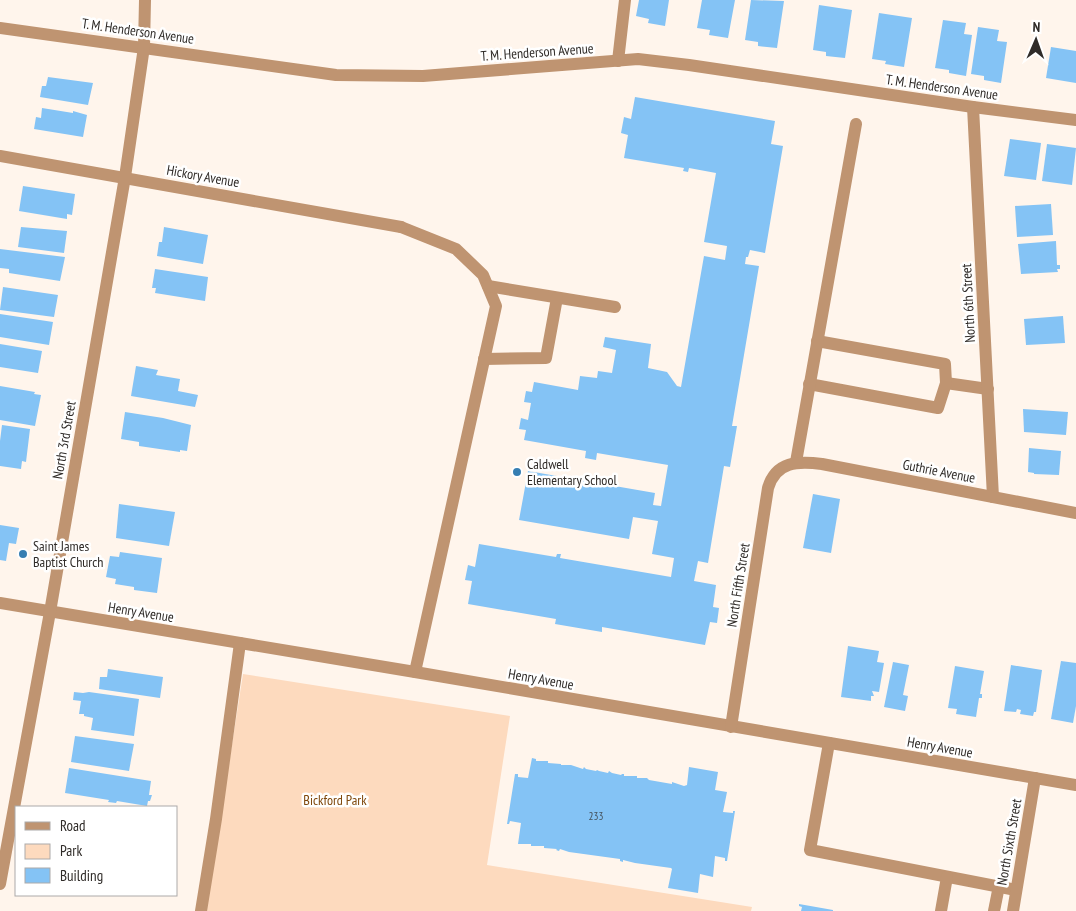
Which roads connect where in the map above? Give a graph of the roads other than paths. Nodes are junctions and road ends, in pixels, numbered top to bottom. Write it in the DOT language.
graph roads {
  1 [pos="146,0"];
  2 [pos="625,0"];
  3 [pos="0,28"];
  4 [pos="144,47"];
  5 [pos="618,61"];
  6 [pos="973,107"];
  7 [pos="1076,120"];
  8 [pos="856,124"];
  9 [pos="0,156"];
  10 [pos="125,177"];
  11 [pos="488,286"];
  12 [pos="557,298"];
  13 [pos="615,307"];
  14 [pos="817,340"];
  15 [pos="484,359"];
  16 [pos="946,383"];
  17 [pos="809,384"];
  18 [pos="988,389"];
  19 [pos="796,462"];
  20 [pos="993,497"];
  21 [pos="1076,513"];
  22 [pos="0,604"];
  23 [pos="50,612"];
  24 [pos="240,643"];
  25 [pos="415,672"];
  26 [pos="731,726"];
  27 [pos="829,743"];
  28 [pos="1035,778"];
  29 [pos="1076,785"];
  30 [pos="947,876"];
  31 [pos="0,884"];
  32 [pos="998,886"];
  33 [pos="1016,890"];
  34 [pos="202,911"];
  35 [pos="940,911"];
  36 [pos="994,911"];
  37 [pos="1013,911"];
  1 -- 4 [label="street, North 3rd Street"];
  2 -- 5 [label="street"];
  3 -- 4 [label="street, T. M. Henderson Avenue"];
  4 -- 5 [label="street, T. M. Henderson Avenue"];
  4 -- 10 [label="street, North 3rd Street"];
  5 -- 6 [label="street, T. M. Henderson Avenue"];
  6 -- 7 [label="street, T. M. Henderson Avenue"];
  6 -- 18 [label="street, North 6th Street"];
  8 -- 14 [label="street"];
  9 -- 10 [label="street, Hickory Avenue"];
  10 -- 11 [label="street, Hickory Avenue"];
  10 -- 23 [label="street, North 3rd Street"];
  11 -- 12 [label="street"];
  11 -- 15 [label="street, Hickory Avenue"];
  12 -- 13 [label="street"];
  12 -- 15 [label="street"];
  14 -- 16 [label="street"];
  14 -- 17 [label="street"];
  15 -- 25 [label="street, Hickory Avenue"];
  16 -- 17 [label="street"];
  16 -- 18 [label="street"];
  17 -- 19 [label="street"];
  18 -- 20 [label="street, North 6th Street"];
  19 -- 20 [label="street, Guthrie Avenue"];
  19 -- 26 [label="street, North Fifth Street"];
  20 -- 21 [label="street, Guthrie Avenue"];
  22 -- 23 [label="street, Henry Avenue"];
  23 -- 24 [label="street, Henry Avenue"];
  23 -- 31 [label="street, North 3rd Street"];
  24 -- 25 [label="street, Henry Avenue"];
  24 -- 34 [label="street"];
  25 -- 26 [label="street, Henry Avenue"];
  26 -- 27 [label="street, Henry Avenue"];
  27 -- 28 [label="street, Henry Avenue"];
  27 -- 30 [label="street"];
  28 -- 29 [label="street, Henry Avenue"];
  28 -- 33 [label="street, North Sixth Street"];
  30 -- 32 [label="street"];
  30 -- 35 [label="street"];
  32 -- 33 [label="street"];
  32 -- 36 [label="street"];
  33 -- 37 [label="street, North Sixth Street"];
}
